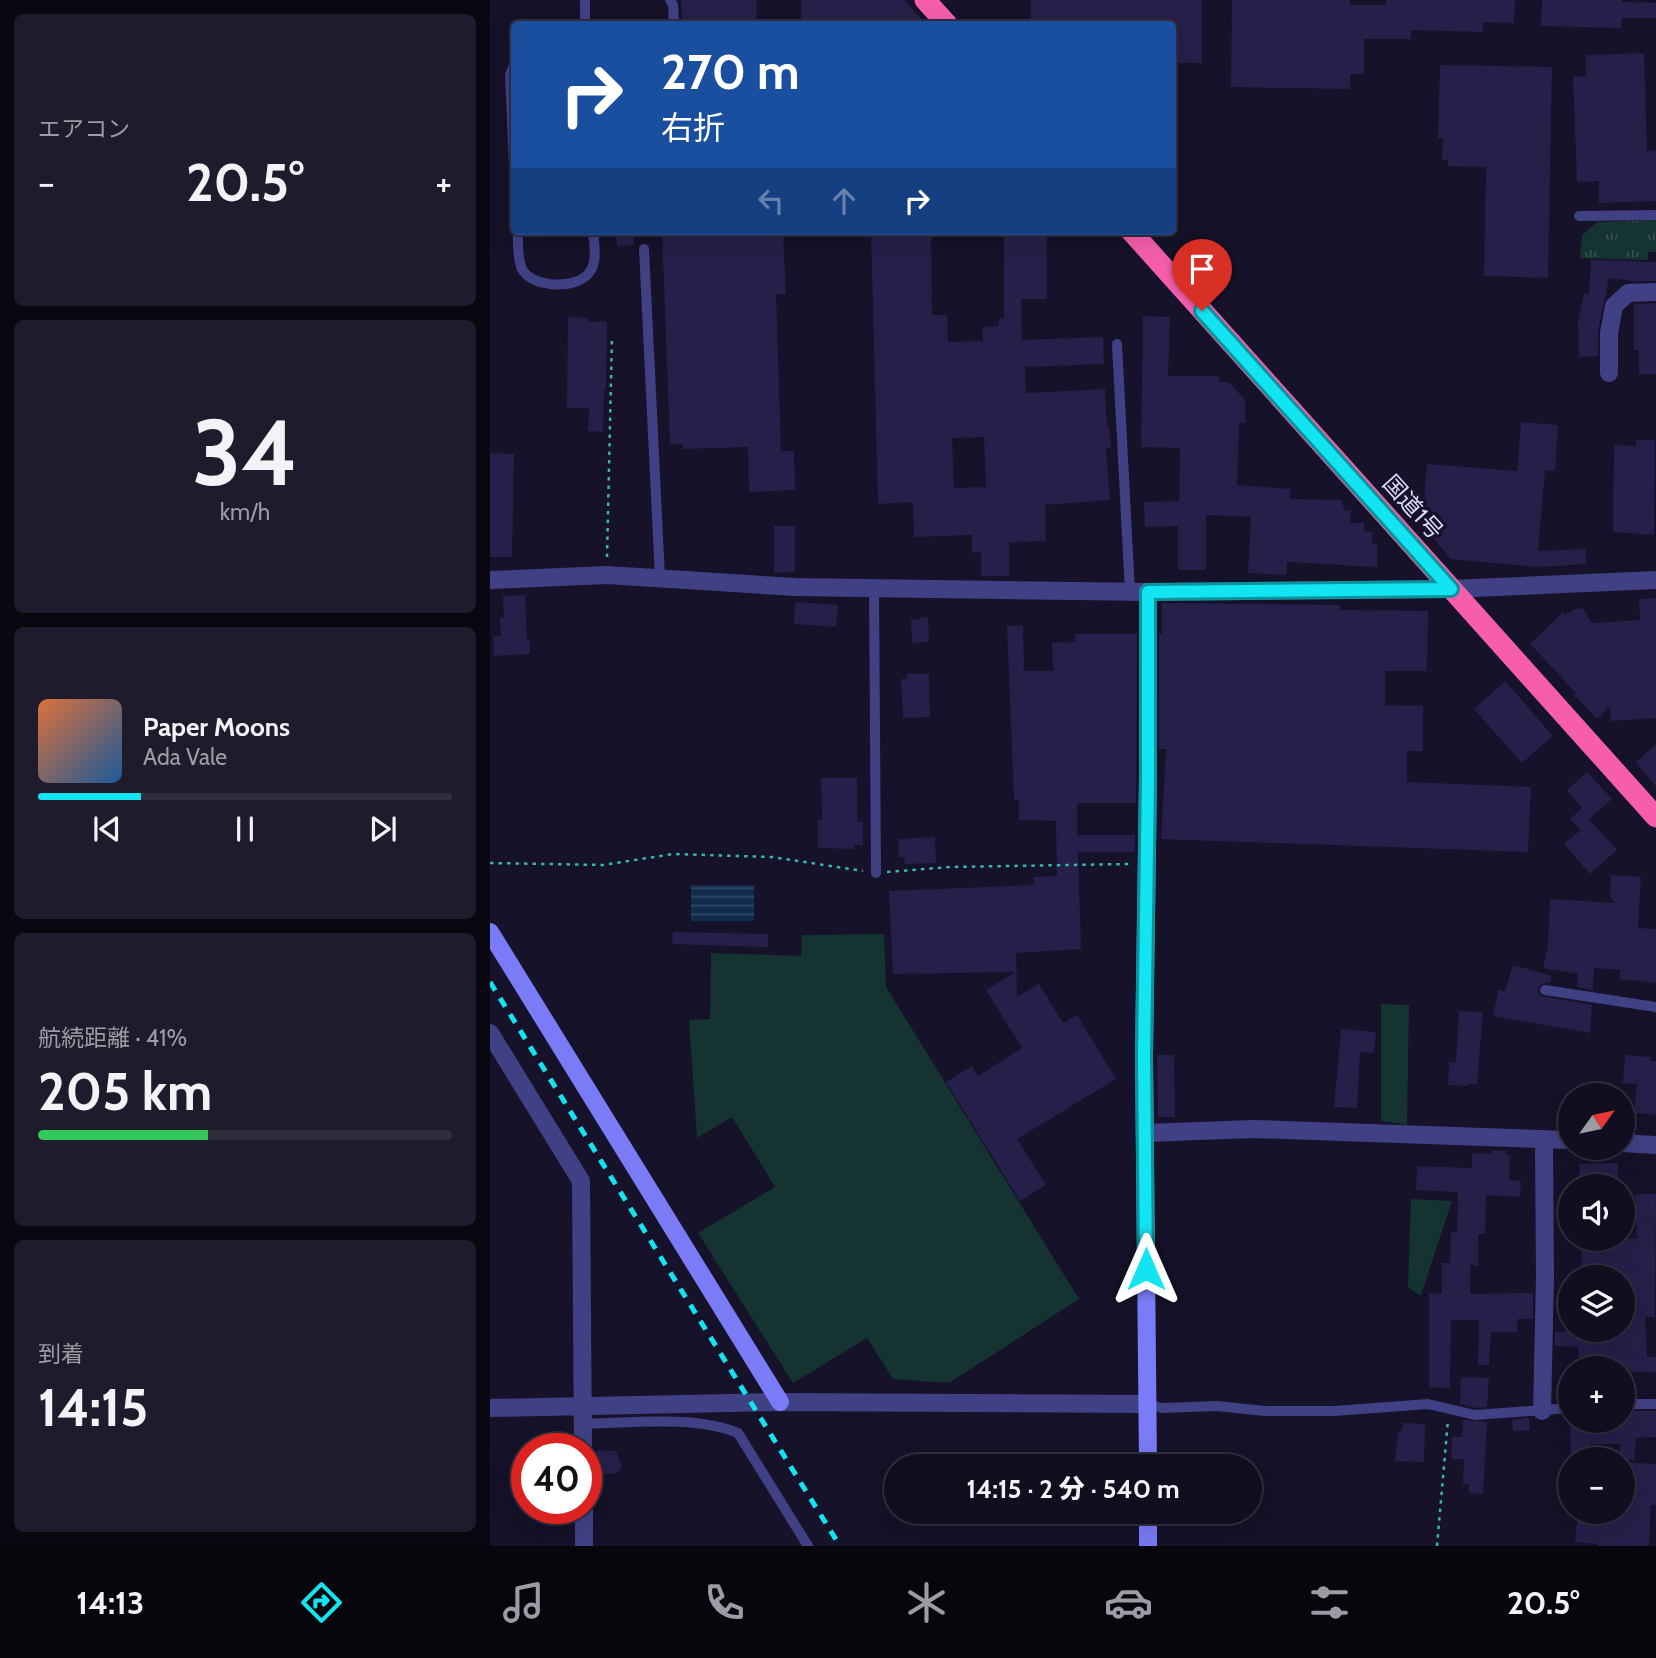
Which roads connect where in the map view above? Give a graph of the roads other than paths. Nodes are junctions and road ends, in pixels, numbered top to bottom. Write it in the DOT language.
graph roads {
  1 [pos="584,0"];
  2 [pos="670,0"];
  3 [pos="925,0"];
  4 [pos="585,21"];
  5 [pos="674,21"];
  6 [pos="944,21"];
  7 [pos="511,72"];
  8 [pos="511,98"];
  9 [pos="1656,215"];
  10 [pos="1579,216"];
  11 [pos="518,235"];
  12 [pos="593,235"];
  13 [pos="1135,235"];
  14 [pos="644,249"];
  15 [pos="1656,292"];
  16 [pos="1117,344"];
  17 [pos="1609,373"];
  18 [pos="660,578"];
  19 [pos="490,580"];
  20 [pos="1656,580"];
  21 [pos="874,588"];
  22 [pos="1451,589"];
  23 [pos="1139,592"];
  24 [pos="1656,817"];
  25 [pos="876,873"];
  26 [pos="490,932"];
  27 [pos="1545,990"];
  28 [pos="1656,1007"];
  29 [pos="490,1033"];
  30 [pos="1145,1133"];
  31 [pos="1544,1139"];
  32 [pos="1558,1140"];
  33 [pos="1635,1144"];
  34 [pos="1656,1145"];
  35 [pos="780,1402"];
  36 [pos="1148,1404"];
  37 [pos="1635,1404"];
  38 [pos="1656,1404"];
  39 [pos="490,1408"];
  40 [pos="1558,1409"];
  41 [pos="1542,1411"];
  42 [pos="582,1415"];
  43 [pos="583,1433"];
  44 [pos="1148,1454"];
  45 [pos="584,1524"];
  46 [pos="1148,1524"];
  47 [pos="584,1546"];
  48 [pos="808,1546"];
  49 [pos="1147,1546"];
  1 -- 4 [label="lane"];
  2 -- 5 [label="lane"];
  3 -- 6 [label="highway"];
  7 -- 8 [label="lane"];
  9 -- 10 [label="lane"];
  11 -- 12 [label="lane"];
  13 -- 22 [label="highway, 国道1号"];
  14 -- 18 [label="lane"];
  15 -- 17 [label="street"];
  16 -- 23 [label="lane"];
  18 -- 19 [label="street"];
  18 -- 21 [label="street"];
  20 -- 22 [label="street"];
  21 -- 23 [label="street"];
  21 -- 25 [label="lane"];
  22 -- 23 [label="street"];
  22 -- 24 [label="highway, 国道1号"];
  23 -- 30 [label="street"];
  26 -- 35 [label="street"];
  27 -- 28 [label="lane"];
  29 -- 42 [label="street"];
  30 -- 31 [label="street"];
  30 -- 36 [label="street"];
  31 -- 32 [label="street"];
  31 -- 41 [label="street"];
  33 -- 34 [label="street"];
  35 -- 36 [label="street"];
  35 -- 42 [label="street"];
  36 -- 41 [label="lane"];
  36 -- 44 [label="street"];
  37 -- 38 [label="lane"];
  39 -- 42 [label="street"];
  40 -- 41 [label="lane"];
  42 -- 43 [label="street"];
  42 -- 48 [label="lane"];
  45 -- 47 [label="street"];
  46 -- 49 [label="street"];
}
